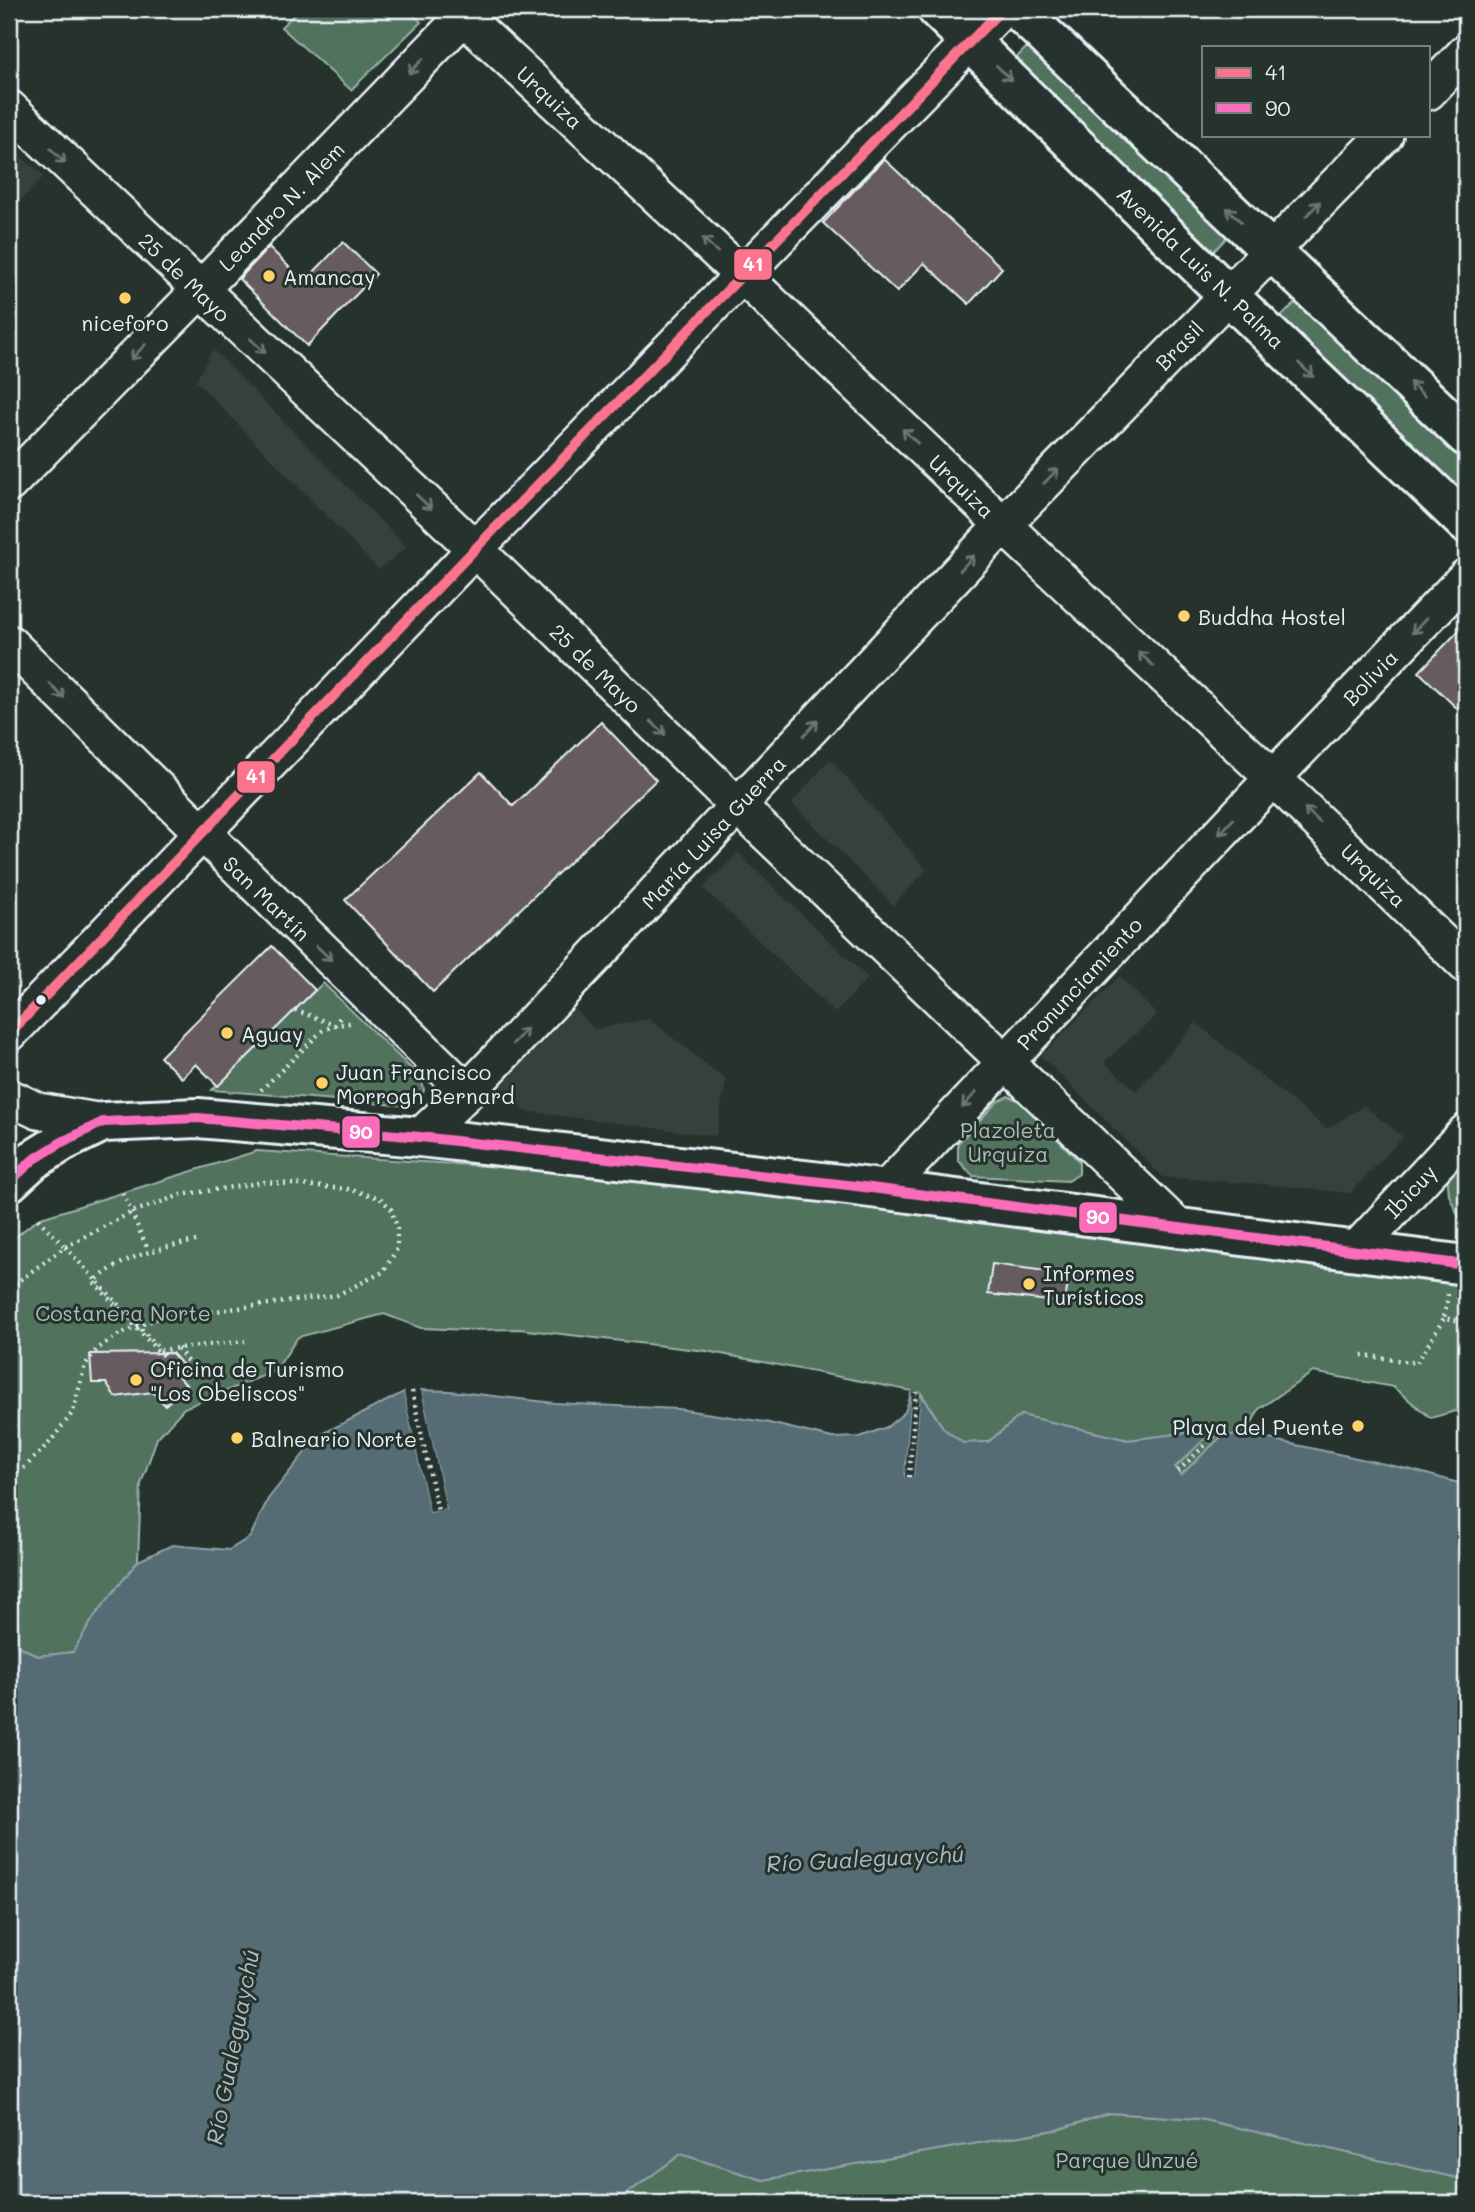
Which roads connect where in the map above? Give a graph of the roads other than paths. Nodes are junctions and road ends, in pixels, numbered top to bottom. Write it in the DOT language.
graph roads {
  1 [pos="937,9"];
  2 [pos="1002,9"];
  3 [pos="1017,9"];
  4 [pos="463,11"];
  5 [pos="971,40"];
  6 [pos="1466,52"];
  7 [pos="1430,90"];
  8 [pos="9,108"];
  9 [pos="1384,136"];
  10 [pos="1272,251"];
  11 [pos="741,274"];
  12 [pos="200,291"];
  13 [pos="1228,295"];
  14 [pos="1466,436"];
  15 [pos="9,484"];
  16 [pos="1466,523"];
  17 [pos="1003,525"];
  18 [pos="475,549"];
  19 [pos="1466,577"];
  20 [pos="9,643"];
  21 [pos="1273,778"];
  22 [pos="738,806"];
  23 [pos="201,834"];
  24 [pos="1466,965"];
  25 [pos="9,1034"];
  26 [pos="1004,1062"];
  27 [pos="467,1093"];
  28 [pos="9,1097"];
  29 [pos="103,1122"];
  30 [pos="1466,1132"];
  31 [pos="420,1137"];
  32 [pos="9,1182"];
  33 [pos="886,1189"];
  34 [pos="1181,1230"];
  35 [pos="1355,1251"];
  36 [pos="1458,1274"];
  1 -- 5 [label="main road, Avenida Luis N. Palma"];
  2 -- 5 [label="street"];
  10 -- 3 [label="main road, one-way"];
  11 -- 4 [label="street, Urquiza, one-way"];
  4 -- 12 [label="street, Leandro N. Alem, one-way"];
  5 -- 11 [label="street"];
  5 -- 13 [label="main road, Avenida Luis N. Palma, one-way"];
  6 -- 7 [label="street"];
  8 -- 12 [label="street, 25 de Mayo, one-way"];
  10 -- 9 [label="street, Brasil, one-way"];
  10 -- 13 [label="street, Brasil"];
  14 -- 10 [label="main road, one-way"];
  17 -- 11 [label="street, Urquiza, one-way"];
  11 -- 18 [label="street"];
  12 -- 15 [label="street, Leandro N. Alem, one-way"];
  12 -- 18 [label="street, 25 de Mayo, one-way"];
  13 -- 16 [label="main road, Avenida Luis N. Palma, one-way"];
  17 -- 13 [label="street, Brasil, one-way"];
  21 -- 17 [label="street, Urquiza, one-way"];
  22 -- 17 [label="street, María Luisa Guerra, one-way"];
  18 -- 22 [label="street, 25 de Mayo, one-way"];
  18 -- 23 [label="street"];
  19 -- 21 [label="street, Bolivia, one-way"];
  20 -- 23 [label="street, San Martín, one-way"];
  24 -- 21 [label="street, Urquiza, one-way"];
  21 -- 26 [label="street, Pronunciamiento, one-way"];
  22 -- 26 [label="street, 25 de Mayo"];
  27 -- 22 [label="street, María Luisa Guerra, one-way"];
  23 -- 25 [label="street"];
  23 -- 27 [label="street, San Martín, one-way"];
  26 -- 33 [label="street, Pronunciamiento, one-way"];
  26 -- 34 [label="street, 25 de Mayo"];
  27 -- 31 [label="street, María Luisa Guerra"];
  28 -- 29 [label="street"];
  29 -- 31 [label="main road"];
  29 -- 32 [label="main road"];
  30 -- 35 [label="street, Ibicuy"];
  31 -- 33 [label="main road"];
  33 -- 34 [label="main road"];
  34 -- 35 [label="main road"];
  35 -- 36 [label="main road"];
}
